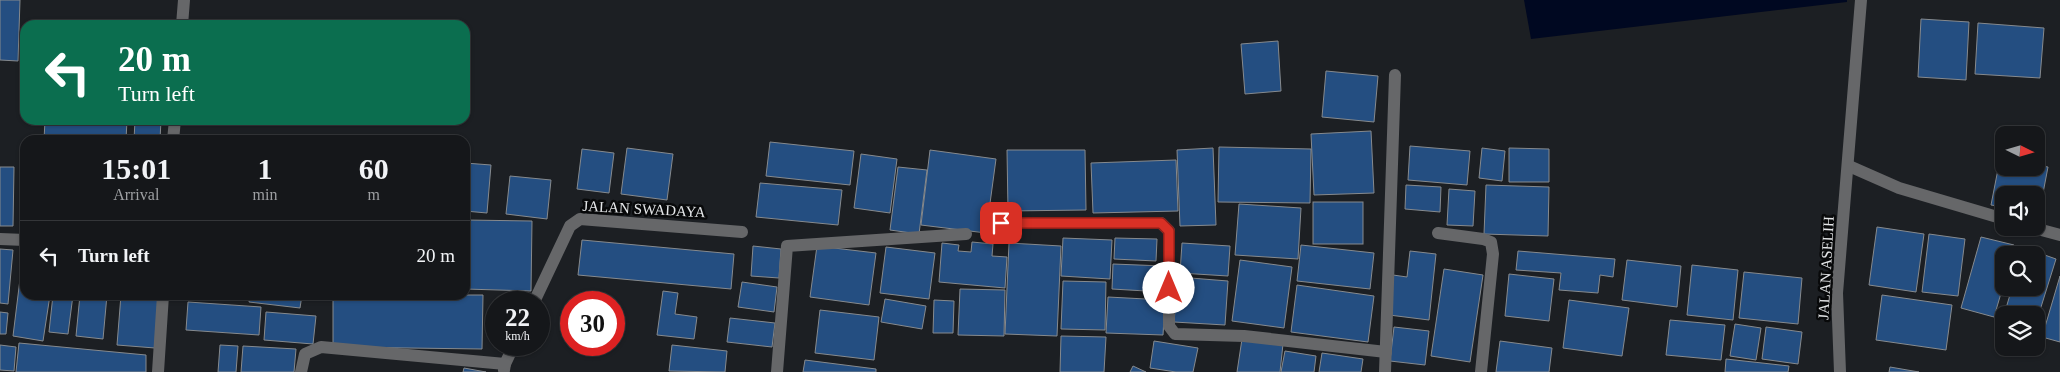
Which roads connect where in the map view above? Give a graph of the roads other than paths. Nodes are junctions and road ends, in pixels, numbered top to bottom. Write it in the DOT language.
graph roads {
  1 [pos="184,0"];
  2 [pos="1861,0"];
  3 [pos="182,20"];
  4 [pos="1394,75"];
  5 [pos="1849,166"];
  6 [pos="1995,216"];
  7 [pos="1001,223"];
  8 [pos="2045,231"];
  9 [pos="742,232"];
  10 [pos="1438,233"];
  11 [pos="966,234"];
  12 [pos="2060,235"];
  13 [pos="0,239"];
  14 [pos="20,240"];
  15 [pos="539,291"];
  16 [pos="163,300"];
  17 [pos="1386,352"];
  18 [pos="510,356"];
  19 [pos="505,368"];
  20 [pos="158,372"];
  21 [pos="301,372"];
  22 [pos="777,372"];
  23 [pos="1385,372"];
  24 [pos="1481,372"];
  25 [pos="1840,372"];
  1 -- 3 [label="street"];
  2 -- 5 [label="street, JALAN ASELIH"];
  4 -- 17 [label="street"];
  5 -- 6 [label="street"];
  5 -- 25 [label="street, JALAN ASELIH"];
  7 -- 17 [label="street"];
  8 -- 12 [label="street"];
  9 -- 15 [label="street, JALAN SWADAYA"];
  10 -- 24 [label="street"];
  11 -- 22 [label="street"];
  13 -- 14 [label="street"];
  16 -- 20 [label="street"];
  17 -- 23 [label="street"];
  18 -- 19 [label="street"];
  19 -- 21 [label="street"];
}
